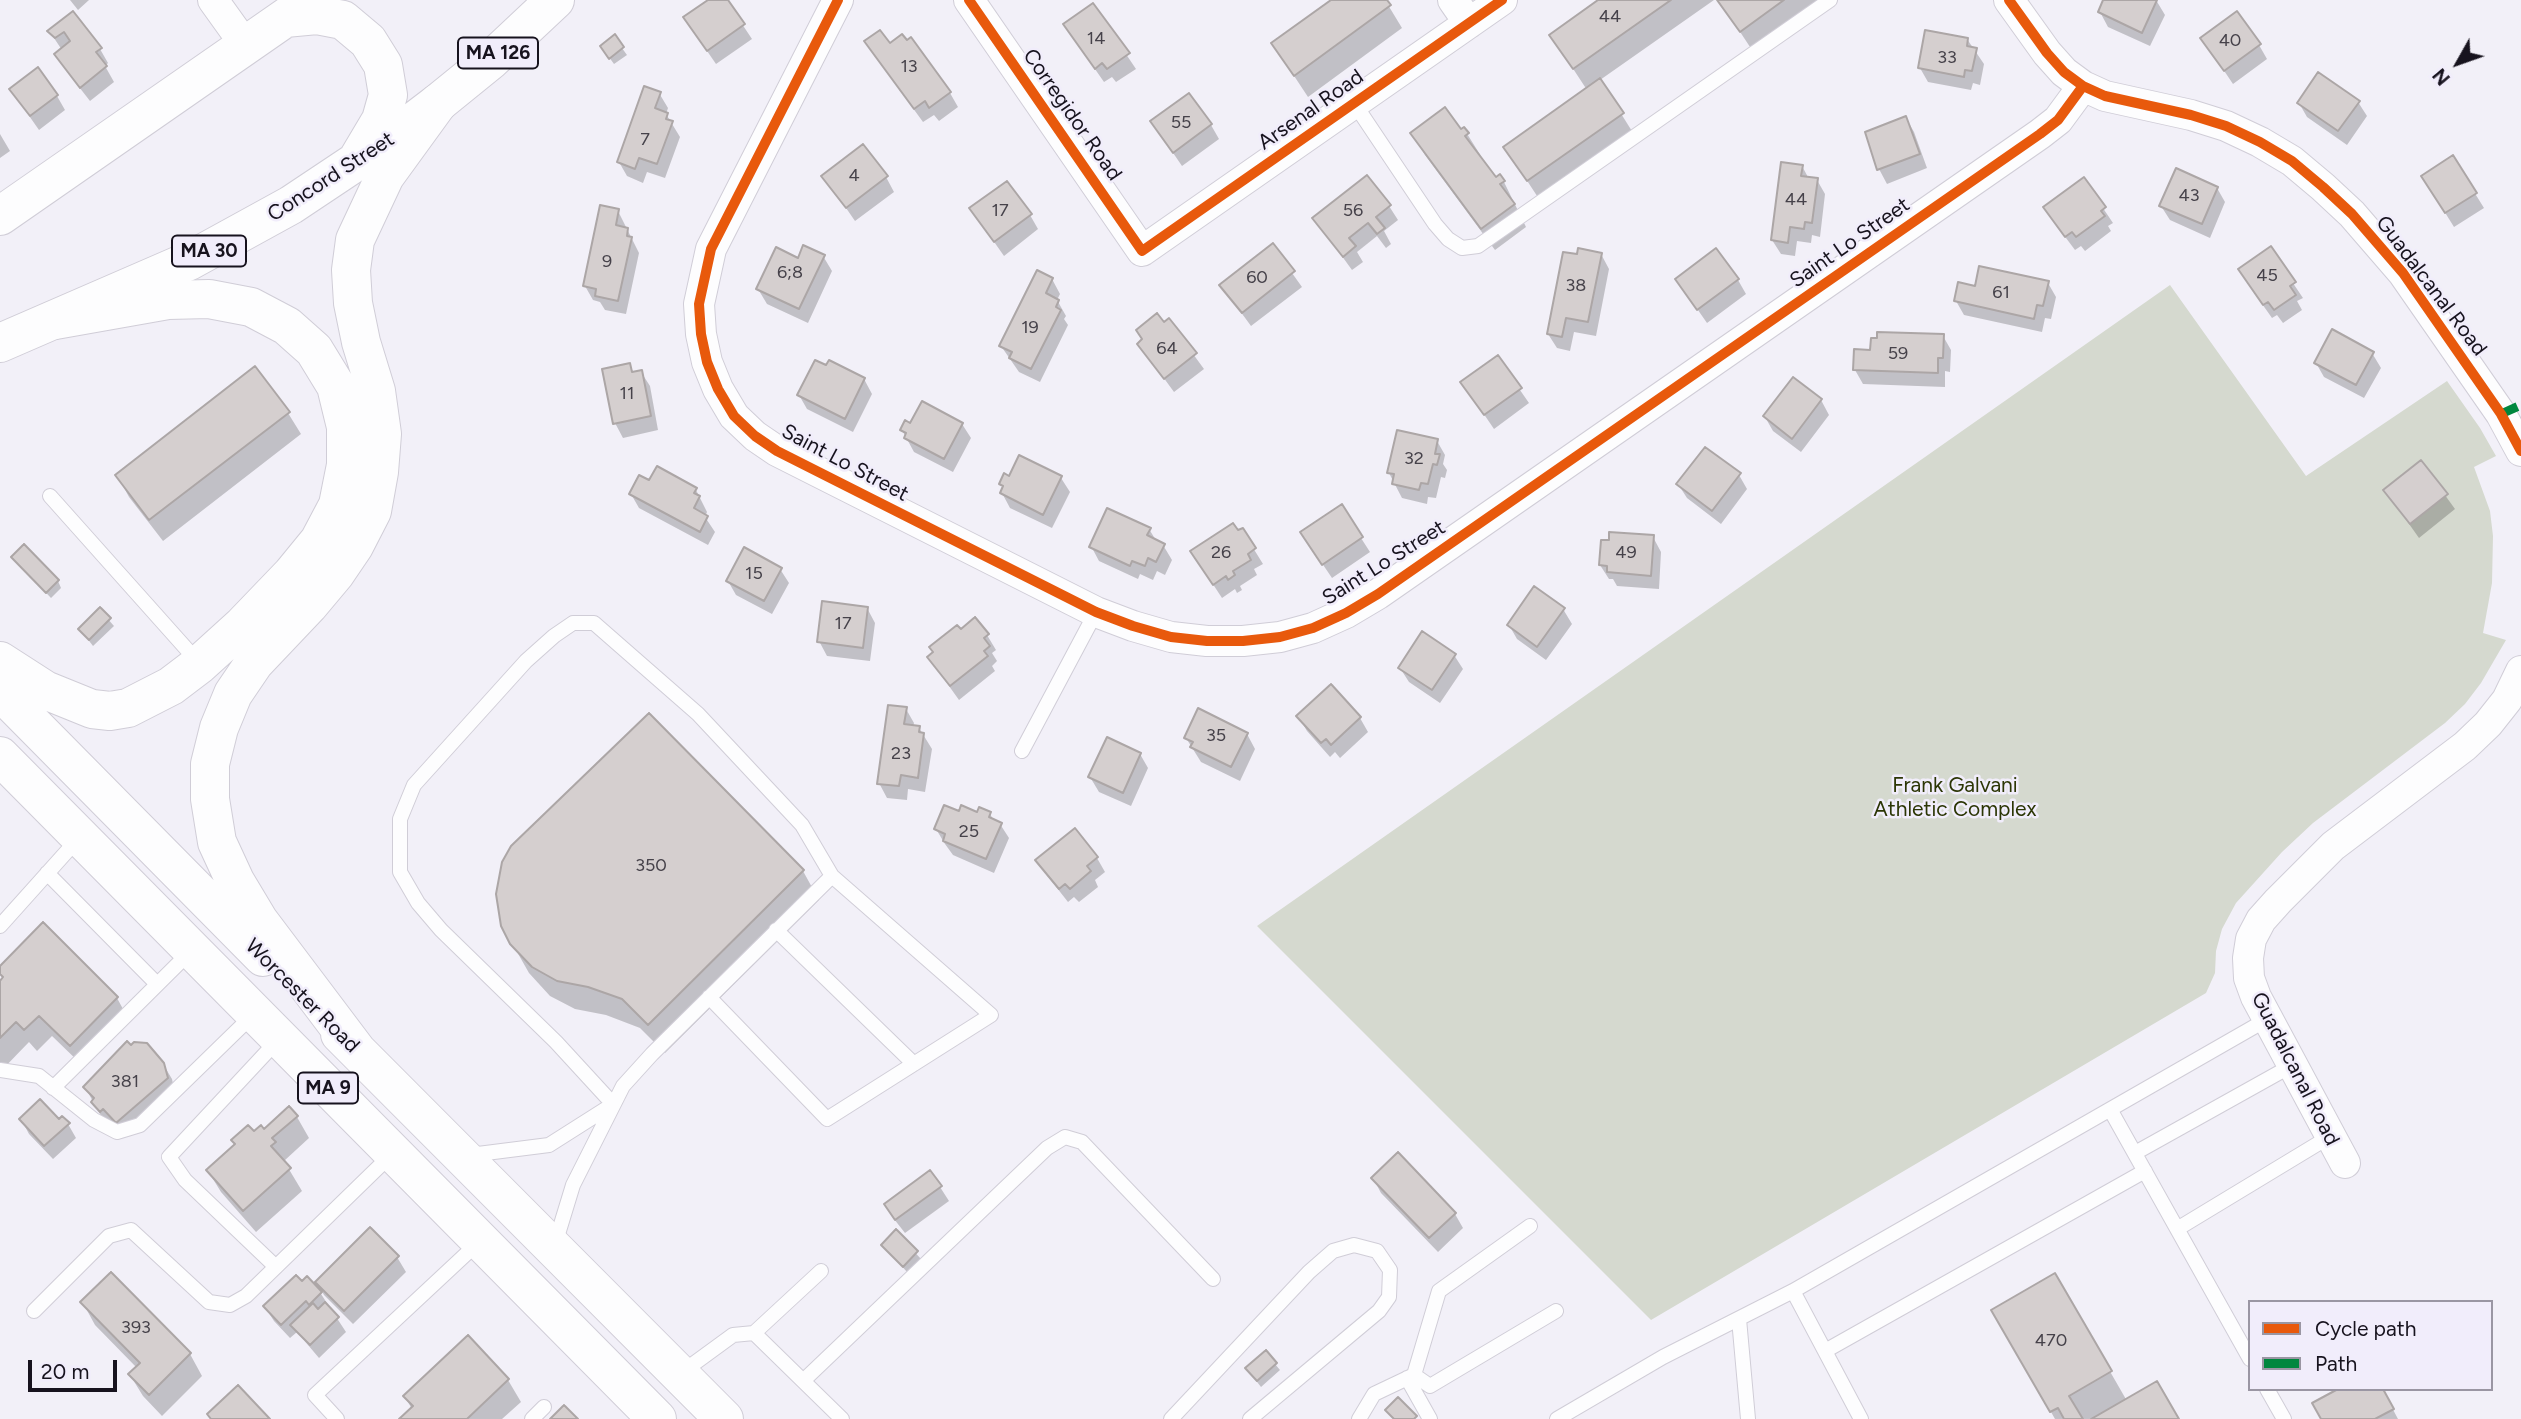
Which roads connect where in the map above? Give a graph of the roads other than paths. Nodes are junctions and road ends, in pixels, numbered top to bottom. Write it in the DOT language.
graph roads {
  1 [pos="214,0"];
  2 [pos="555,0"];
  3 [pos="838,0"];
  4 [pos="969,0"];
  5 [pos="1502,0"];
  6 [pos="1830,0"];
  7 [pos="2009,0"];
  8 [pos="298,9"];
  9 [pos="1461,11"];
  10 [pos="246,46"];
  11 [pos="2082,86"];
  12 [pos="438,103"];
  13 [pos="1354,103"];
  14 [pos="353,165"];
  15 [pos="0,216"];
  16 [pos="1142,251"];
  17 [pos="55,320"];
  18 [pos="0,342"];
  19 [pos="2521,451"];
  20 [pos="50,496"];
  21 [pos="1096,612"];
  22 [pos="0,660"];
  23 [pos="200,664"];
  24 [pos="2521,671"];
  25 [pos="0,691"];
  26 [pos="1022,751"];
  27 [pos="0,756"];
  28 [pos="79,838"];
  29 [pos="47,873"];
  30 [pos="832,876"];
  31 [pos="0,926"];
  32 [pos="776,930"];
  33 [pos="191,951"];
  34 [pos="157,985"];
  35 [pos="709,997"];
  36 [pos="2266,1020"];
  37 [pos="266,1026"];
  38 [pos="357,1051"];
  39 [pos="914,1064"];
  40 [pos="2291,1066"];
  41 [pos="0,1070"];
  42 [pos="53,1088"];
  43 [pos="613,1104"];
  44 [pos="2111,1111"];
  45 [pos="2329,1137"];
  46 [pos="393,1153"];
  47 [pos="2135,1153"];
  48 [pos="462,1156"];
  49 [pos="2344,1163"];
  50 [pos="2145,1171"];
  51 [pos="1530,1226"];
  52 [pos="2177,1229"];
  53 [pos="480,1241"];
  54 [pos="554,1248"];
  55 [pos="276,1267"];
  56 [pos="821,1271"];
  57 [pos="1213,1279"];
  58 [pos="1793,1292"];
  59 [pos="34,1311"];
  60 [pos="1556,1311"];
  61 [pos="1739,1319"];
  62 [pos="754,1333"];
  63 [pos="1825,1351"];
  64 [pos="2248,1355"];
  65 [pos="680,1374"];
  66 [pos="1410,1377"];
  67 [pos="803,1381"];
  68 [pos="2268,1391"];
  69 [pos="544,1407"];
  70 [pos="337,1419"];
  71 [pos="532,1419"];
  72 [pos="657,1419"];
  73 [pos="724,1419"];
  74 [pos="842,1419"];
  75 [pos="1171,1419"];
  76 [pos="1250,1419"];
  77 [pos="1359,1419"];
  78 [pos="1430,1419"];
  79 [pos="1557,1419"];
  80 [pos="1748,1419"];
  81 [pos="1861,1419"];
  82 [pos="2284,1419"];
  1 -- 10 [label="street"];
  2 -- 12 [label="main road, Concord Street / MA 126"];
  3 -- 21 [label="street, Saint Lo Street"];
  4 -- 16 [label="street, Corregidor Road"];
  5 -- 9 [label="street, Arsenal Road"];
  6 -- 13 [label="lane"];
  7 -- 11 [label="street, Guadalcanal Road"];
  8 -- 10 [label="main road, MA 30"];
  8 -- 14 [label="main road, MA 30"];
  9 -- 13 [label="street, Arsenal Road"];
  10 -- 15 [label="main road, MA 30"];
  11 -- 19 [label="street, Guadalcanal Road"];
  11 -- 21 [label="street, Saint Lo Street"];
  12 -- 14 [label="main road, Concord Street / MA 126"];
  12 -- 38 [label="main road"];
  13 -- 16 [label="street, Arsenal Road"];
  14 -- 17 [label="main road, Concord Street / MA 30"];
  17 -- 18 [label="main road, Concord Street / MA 30"];
  17 -- 23 [label="main road"];
  20 -- 23 [label="lane"];
  21 -- 26 [label="lane"];
  22 -- 23 [label="main road"];
  24 -- 36 [label="street, Guadalcanal Road"];
  25 -- 38 [label="main road, Worcester Road / MA 9"];
  27 -- 28 [label="main road, MA 9"];
  28 -- 29 [label="lane"];
  28 -- 33 [label="main road, MA 9"];
  29 -- 31 [label="lane"];
  29 -- 34 [label="lane"];
  30 -- 32 [label="lane"];
  30 -- 39 [label="lane"];
  30 -- 43 [label="lane"];
  32 -- 35 [label="lane"];
  32 -- 39 [label="lane"];
  33 -- 34 [label="lane"];
  33 -- 37 [label="main road, MA 9"];
  34 -- 42 [label="lane"];
  35 -- 39 [label="lane"];
  35 -- 43 [label="lane"];
  36 -- 40 [label="street, Guadalcanal Road"];
  36 -- 44 [label="lane"];
  37 -- 42 [label="lane"];
  37 -- 46 [label="main road, MA 9"];
  37 -- 55 [label="lane"];
  38 -- 48 [label="main road, Worcester Road / MA 9"];
  40 -- 45 [label="street, Guadalcanal Road"];
  40 -- 47 [label="lane"];
  41 -- 42 [label="lane"];
  43 -- 48 [label="lane"];
  43 -- 54 [label="lane"];
  44 -- 47 [label="lane"];
  44 -- 58 [label="lane"];
  45 -- 49 [label="street, Guadalcanal Road"];
  45 -- 52 [label="lane"];
  46 -- 53 [label="main road, MA 9"];
  46 -- 55 [label="lane"];
  47 -- 50 [label="lane"];
  48 -- 54 [label="main road, Worcester Road / MA 9"];
  50 -- 52 [label="lane"];
  50 -- 63 [label="lane"];
  51 -- 66 [label="lane"];
  52 -- 64 [label="lane"];
  53 -- 70 [label="lane"];
  53 -- 72 [label="main road, MA 9"];
  54 -- 65 [label="main road, Worcester Road / MA 9"];
  55 -- 59 [label="lane"];
  56 -- 62 [label="lane"];
  57 -- 67 [label="lane"];
  58 -- 61 [label="lane"];
  58 -- 63 [label="lane"];
  60 -- 66 [label="lane"];
  61 -- 79 [label="lane"];
  61 -- 80 [label="lane"];
  62 -- 65 [label="lane"];
  62 -- 67 [label="lane"];
  63 -- 81 [label="lane"];
  65 -- 73 [label="main road, Worcester Road / MA 9"];
  66 -- 77 [label="lane"];
  66 -- 78 [label="lane"];
  67 -- 74 [label="lane"];
  68 -- 82 [label="lane"];
  69 -- 71 [label="lane"];
  75 -- 76 [label="lane"];
}
